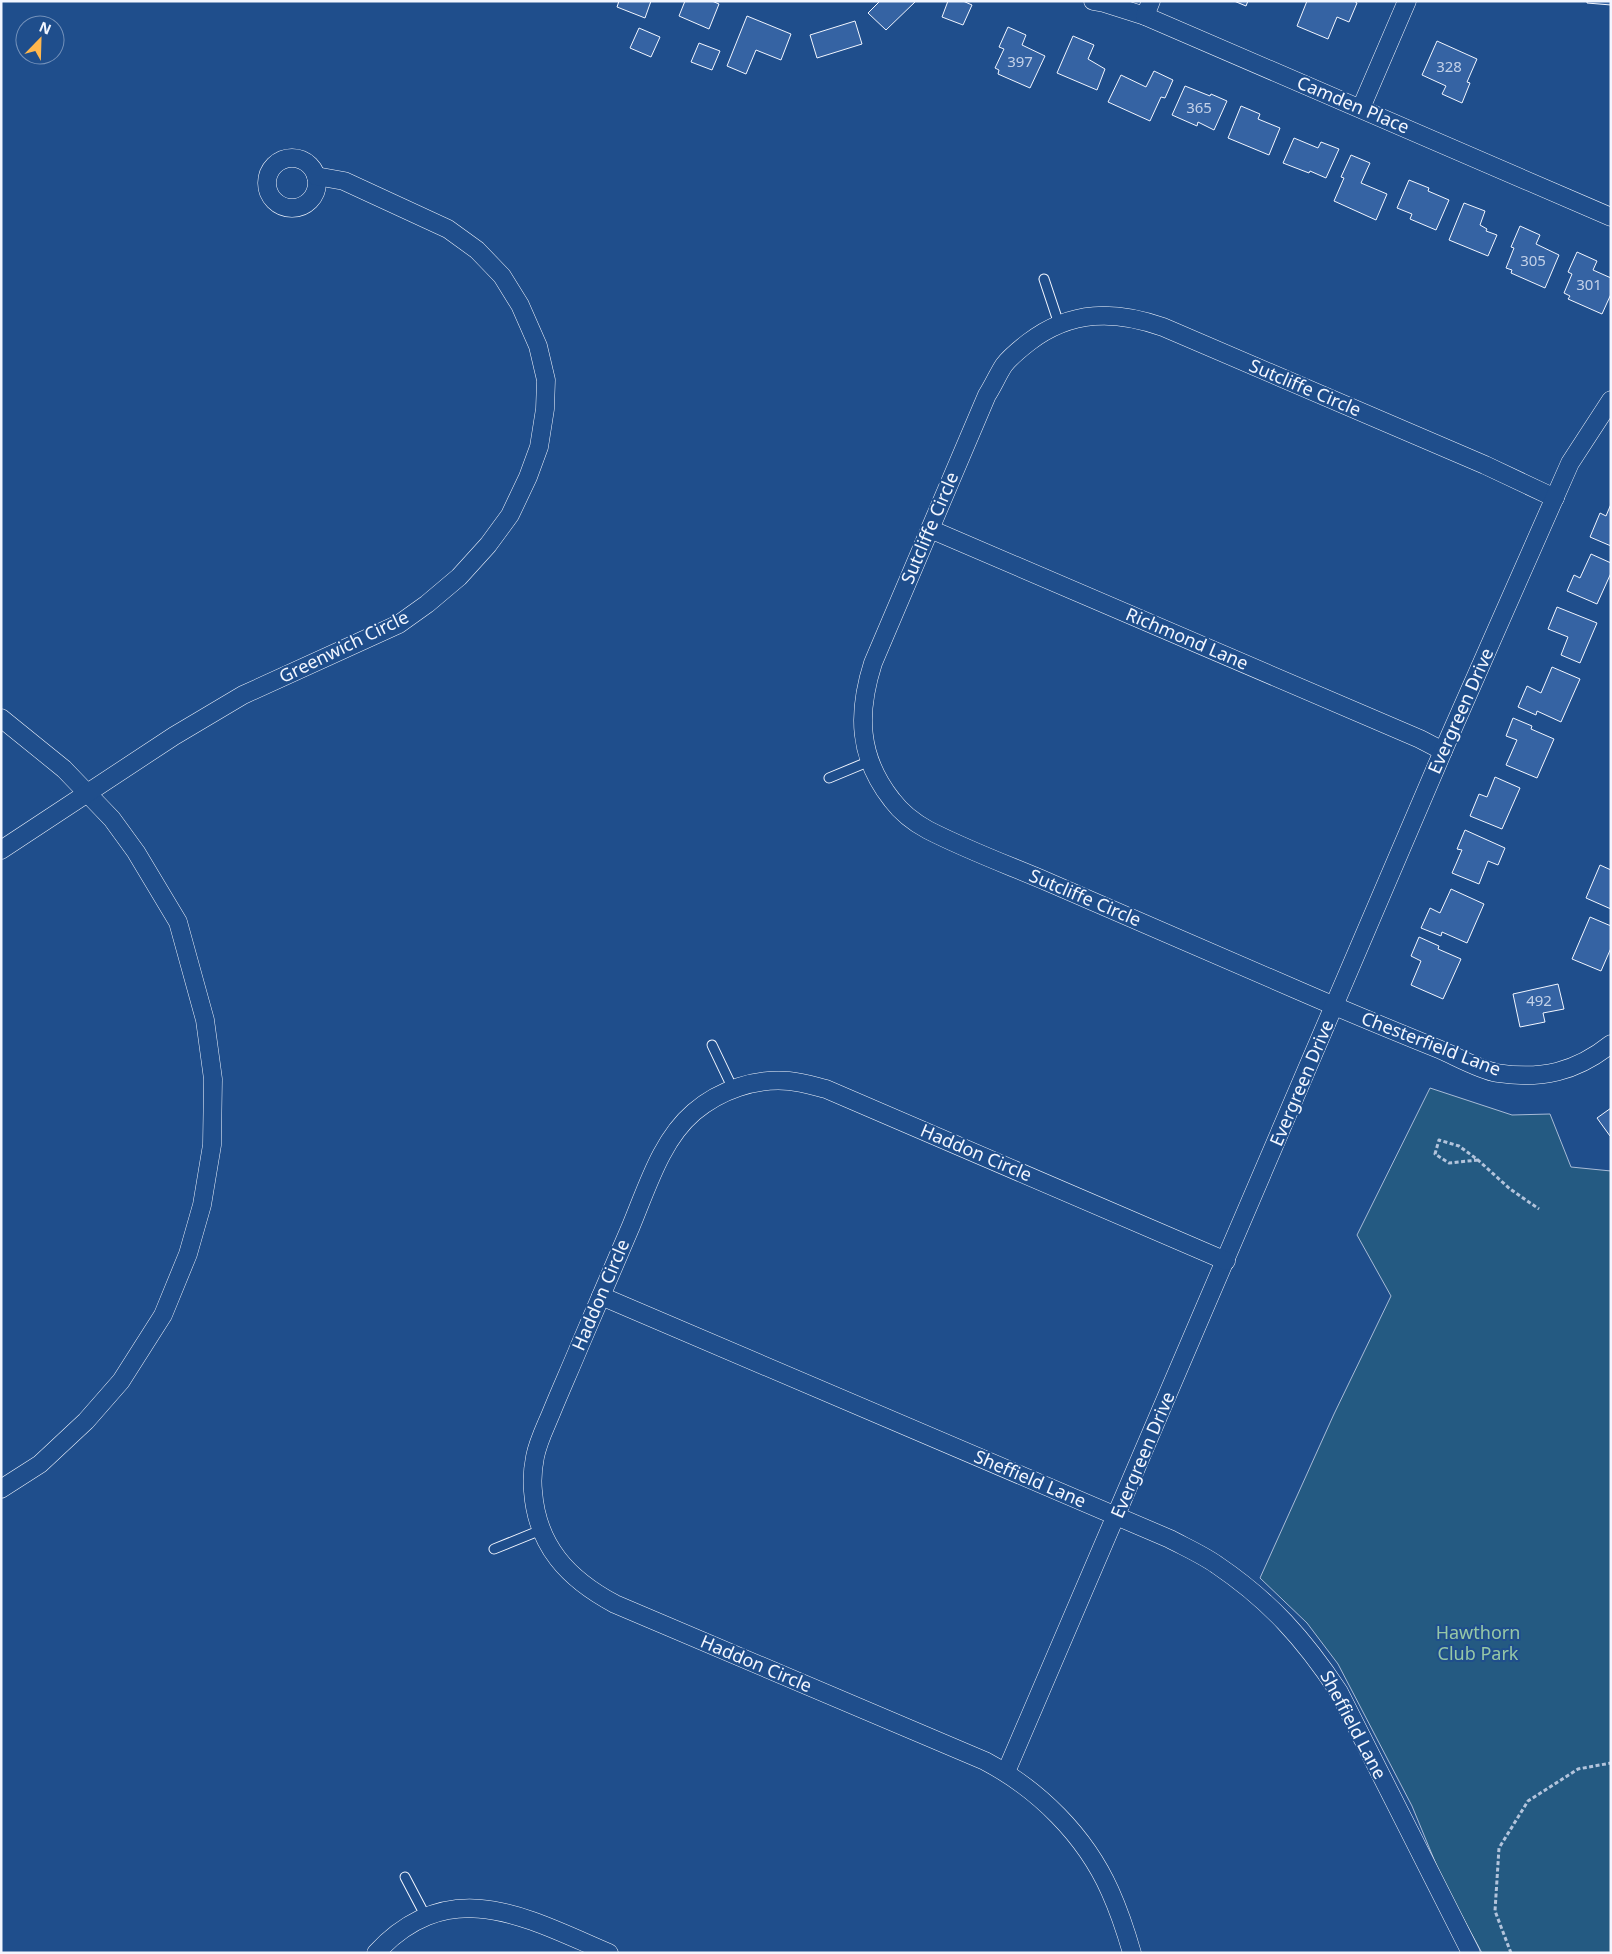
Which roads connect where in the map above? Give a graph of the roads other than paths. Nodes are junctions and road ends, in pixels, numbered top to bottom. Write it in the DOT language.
graph roads {
  1 [pos="1093,1"];
  2 [pos="1407,1"];
  3 [pos="1148,8"];
  4 [pos="1361,108"];
  5 [pos="316,176"];
  6 [pos="1611,217"];
  7 [pos="1044,279"];
  8 [pos="1059,324"];
  9 [pos="1611,400"];
  10 [pos="1555,498"];
  11 [pos="930,529"];
  12 [pos="1,718"];
  13 [pos="1443,751"];
  14 [pos="870,761"];
  15 [pos="829,778"];
  16 [pos="87,793"];
  17 [pos="1,850"];
  18 [pos="1335,1007"];
  19 [pos="1611,1044"];
  20 [pos="712,1045"];
  21 [pos="733,1088"];
  22 [pos="1226,1261"];
  23 [pos="601,1296"];
  24 [pos="1,1489"];
  25 [pos="1116,1517"];
  26 [pos="540,1530"];
  27 [pos="494,1549"];
  28 [pos="1006,1772"];
  29 [pos="405,1877"];
  30 [pos="426,1917"];
  31 [pos="376,1953"];
  32 [pos="609,1953"];
  33 [pos="1132,1953"];
  34 [pos="1470,1953"];
  1 -- 3 [label="street, Camden Place"];
  2 -- 4 [label="street"];
  3 -- 4 [label="street, Camden Place"];
  4 -- 6 [label="street, Camden Place"];
  5 -- 16 [label="street, Greenwich Circle"];
  7 -- 8 [label="lane"];
  8 -- 10 [label="street, Sutcliffe Circle"];
  8 -- 11 [label="street, Sutcliffe Circle"];
  9 -- 10 [label="street, Evergreen Drive"];
  10 -- 13 [label="street, Evergreen Drive"];
  11 -- 13 [label="street, Richmond Lane"];
  11 -- 14 [label="street, Sutcliffe Circle"];
  12 -- 16 [label="street"];
  13 -- 18 [label="street, Evergreen Drive"];
  14 -- 15 [label="lane"];
  14 -- 18 [label="street, Sutcliffe Circle"];
  16 -- 17 [label="street, Greenwich Circle"];
  16 -- 24 [label="street"];
  18 -- 19 [label="street, Chesterfield Lane"];
  18 -- 22 [label="street, Evergreen Drive"];
  20 -- 21 [label="lane"];
  21 -- 22 [label="street, Haddon Circle"];
  21 -- 23 [label="street, Haddon Circle"];
  22 -- 25 [label="street, Evergreen Drive"];
  23 -- 25 [label="street, Sheffield Lane"];
  23 -- 26 [label="street, Haddon Circle"];
  25 -- 28 [label="street, Evergreen Drive"];
  25 -- 34 [label="street, Sheffield Lane"];
  26 -- 27 [label="lane"];
  26 -- 28 [label="street, Haddon Circle"];
  28 -- 33 [label="street, Haddon Circle"];
  29 -- 30 [label="lane"];
  30 -- 31 [label="street"];
  30 -- 32 [label="street"];
}
